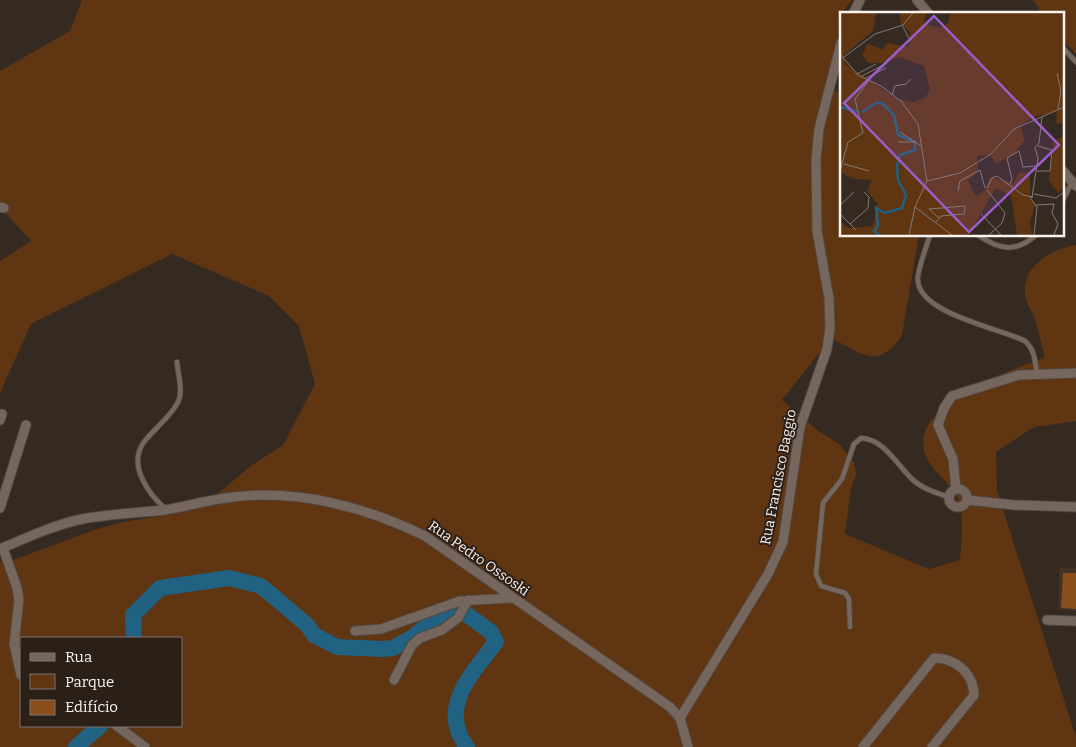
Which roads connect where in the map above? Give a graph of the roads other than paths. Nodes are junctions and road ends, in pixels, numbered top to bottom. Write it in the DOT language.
graph roads {
  1 [pos="860,0"];
  2 [pos="917,0"];
  3 [pos="854,12"];
  4 [pos="927,12"];
  5 [pos="840,47"];
  6 [pos="1064,49"];
  7 [pos="1076,62"];
  8 [pos="1064,172"];
  9 [pos="1074,184"];
  10 [pos="1064,199"];
  11 [pos="930,236"];
  12 [pos="979,236"];
  13 [pos="1034,236"];
  14 [pos="177,362"];
  15 [pos="1076,373"];
  16 [pos="1037,374"];
  17 [pos="26,425"];
  18 [pos="956,489"];
  19 [pos="948,497"];
  20 [pos="967,500"];
  21 [pos="1076,507"];
  22 [pos="0,508"];
  23 [pos="166,509"];
  24 [pos="1,549"];
  25 [pos="512,598"];
  26 [pos="468,600"];
  27 [pos="1047,620"];
  28 [pos="1076,621"];
  29 [pos="850,628"];
  30 [pos="355,631"];
  31 [pos="20,671"];
  32 [pos="394,680"];
  33 [pos="680,718"];
  34 [pos="118,727"];
  35 [pos="145,747"];
  36 [pos="688,747"];
  37 [pos="862,747"];
  38 [pos="932,747"];
  1 -- 3 [label="street"];
  2 -- 4 [label="street"];
  5 -- 33 [label="street, Rua Francisco Baggio"];
  6 -- 7 [label="lane"];
  8 -- 9 [label="street"];
  9 -- 10 [label="lane"];
  11 -- 16 [label="lane"];
  12 -- 13 [label="lane"];
  14 -- 23 [label="lane"];
  15 -- 16 [label="street"];
  16 -- 18 [label="street"];
  17 -- 22 [label="street"];
  18 -- 19 [label="street"];
  18 -- 20 [label="street"];
  19 -- 20 [label="street"];
  19 -- 29 [label="lane"];
  20 -- 21 [label="street"];
  23 -- 24 [label="street, Rua Pedro Ossoski"];
  23 -- 25 [label="street, Rua Pedro Ossoski"];
  24 -- 31 [label="street"];
  25 -- 26 [label="street"];
  25 -- 33 [label="street, Rua Pedro Ossoski"];
  26 -- 30 [label="street"];
  26 -- 32 [label="street"];
  27 -- 28 [label="street"];
  33 -- 36 [label="street"];
  34 -- 35 [label="street"];
  37 -- 38 [label="street"];
}
